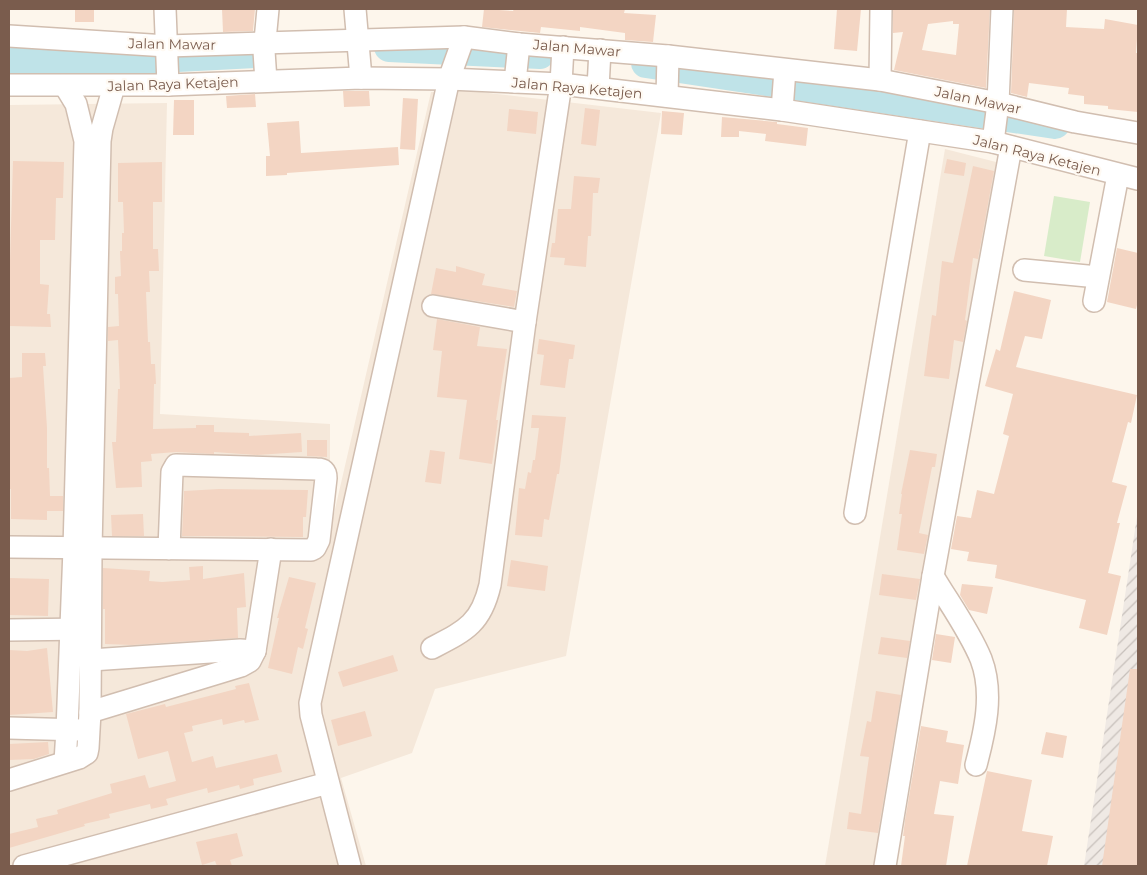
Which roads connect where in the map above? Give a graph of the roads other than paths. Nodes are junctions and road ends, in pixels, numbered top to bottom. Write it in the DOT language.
graph roads {
  1 [pos="165,9"];
  2 [pos="268,9"];
  3 [pos="355,9"];
  4 [pos="881,9"];
  5 [pos="1002,9"];
  6 [pos="9,36"];
  7 [pos="463,41"];
  8 [pos="264,47"];
  9 [pos="167,50"];
  10 [pos="600,52"];
  11 [pos="359,58"];
  12 [pos="517,63"];
  13 [pos="562,64"];
  14 [pos="452,72"];
  15 [pos="667,74"];
  16 [pos="265,77"];
  17 [pos="880,80"];
  18 [pos="167,81"];
  19 [pos="598,82"];
  20 [pos="9,85"];
  21 [pos="65,86"];
  22 [pos="114,86"];
  23 [pos="784,88"];
  24 [pos="998,127"];
  25 [pos="920,131"];
  26 [pos="1138,133"];
  27 [pos="93,141"];
  28 [pos="1118,175"];
  29 [pos="1138,179"];
  30 [pos="1024,270"];
  31 [pos="1098,277"];
  32 [pos="1094,302"];
  33 [pos="433,306"];
  34 [pos="526,322"];
  35 [pos="855,513"];
  36 [pos="9,548"];
  37 [pos="82,549"];
  38 [pos="272,549"];
  39 [pos="169,550"];
  40 [pos="933,576"];
  41 [pos="81,629"];
  42 [pos="9,630"];
  43 [pos="432,648"];
  44 [pos="255,650"];
  45 [pos="91,660"];
  46 [pos="90,721"];
  47 [pos="9,728"];
  48 [pos="67,730"];
  49 [pos="65,762"];
  50 [pos="976,765"];
  51 [pos="9,780"];
  52 [pos="328,783"];
  53 [pos="24,866"];
  54 [pos="350,866"];
  55 [pos="885,866"];
  1 -- 9 [label="street"];
  2 -- 8 [label="street"];
  3 -- 11 [label="street"];
  4 -- 17 [label="street"];
  5 -- 24 [label="street"];
  6 -- 9 [label="street, Jalan Mawar"];
  7 -- 11 [label="street, Jalan Mawar"];
  7 -- 12 [label="street, Jalan Mawar"];
  7 -- 14 [label="street"];
  8 -- 9 [label="street, Jalan Mawar"];
  8 -- 11 [label="street, Jalan Mawar"];
  8 -- 16 [label="street"];
  9 -- 18 [label="street"];
  10 -- 13 [label="street, Jalan Mawar"];
  10 -- 15 [label="street, Jalan Mawar"];
  10 -- 19 [label="street"];
  11 -- 14 [label="street, Jalan Raya Ketajen"];
  11 -- 16 [label="street, Jalan Raya Ketajen"];
  12 -- 13 [label="street, Jalan Raya Ketajen"];
  12 -- 13 [label="street, Jalan Mawar"];
  12 -- 14 [label="street, Jalan Raya Ketajen"];
  13 -- 19 [label="street, Jalan Raya Ketajen"];
  13 -- 34 [label="street"];
  14 -- 52 [label="street"];
  15 -- 19 [label="street, Jalan Raya Ketajen"];
  15 -- 23 [label="street, Jalan Raya Ketajen"];
  15 -- 23 [label="street, Jalan Mawar"];
  16 -- 18 [label="street, Jalan Raya Ketajen"];
  17 -- 23 [label="street, Jalan Mawar"];
  17 -- 24 [label="street, Jalan Mawar"];
  18 -- 22 [label="street, Jalan Raya Ketajen"];
  20 -- 21 [label="street, Jalan Raya Ketajen"];
  21 -- 22 [label="street, Jalan Raya Ketajen"];
  21 -- 27 [label="street"];
  22 -- 27 [label="street"];
  23 -- 25 [label="street, Jalan Raya Ketajen"];
  24 -- 25 [label="street, Jalan Raya Ketajen"];
  24 -- 26 [label="street, Jalan Mawar"];
  24 -- 28 [label="street, Jalan Raya Ketajen"];
  24 -- 40 [label="street"];
  25 -- 35 [label="street"];
  27 -- 37 [label="street"];
  28 -- 29 [label="street, Jalan Raya Ketajen"];
  28 -- 31 [label="street"];
  30 -- 31 [label="street"];
  31 -- 32 [label="street"];
  33 -- 34 [label="street"];
  34 -- 43 [label="street"];
  36 -- 37 [label="street"];
  37 -- 39 [label="street"];
  37 -- 41 [label="street"];
  38 -- 39 [label="street"];
  38 -- 39 [label="street"];
  38 -- 44 [label="street"];
  40 -- 50 [label="street"];
  40 -- 55 [label="street"];
  41 -- 42 [label="street"];
  41 -- 45 [label="street"];
  41 -- 48 [label="street"];
  44 -- 45 [label="street"];
  44 -- 46 [label="street"];
  45 -- 46 [label="street"];
  46 -- 48 [label="street"];
  46 -- 49 [label="street"];
  47 -- 48 [label="street"];
  48 -- 49 [label="street"];
  49 -- 51 [label="street"];
  52 -- 53 [label="street"];
  52 -- 54 [label="street"];
}
